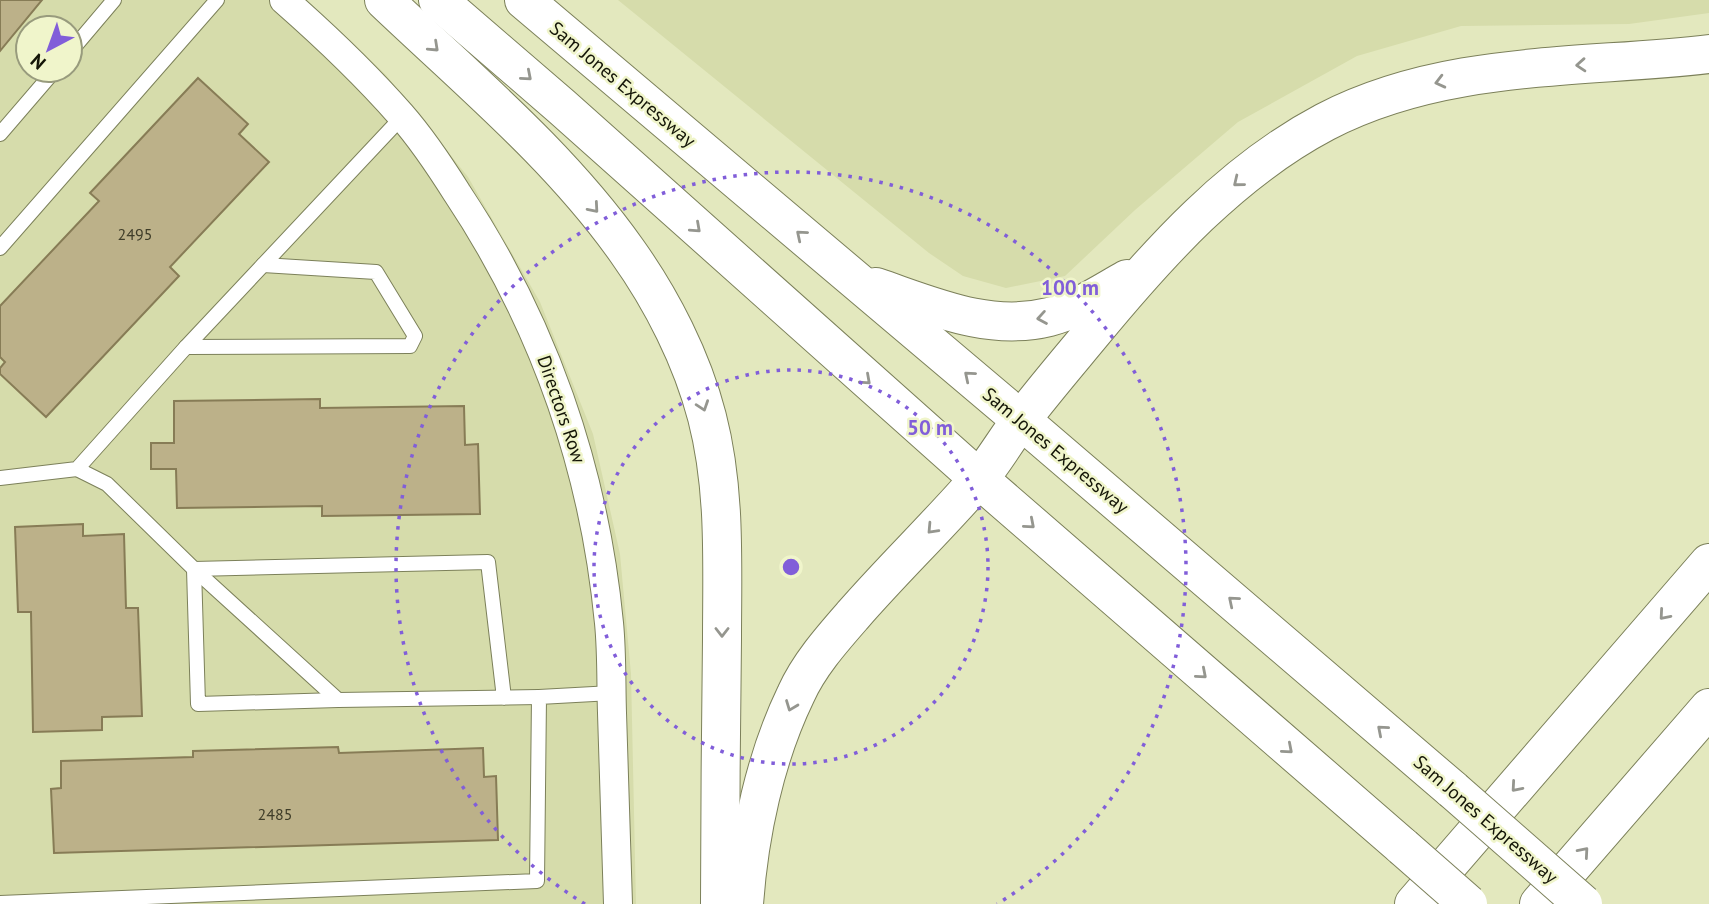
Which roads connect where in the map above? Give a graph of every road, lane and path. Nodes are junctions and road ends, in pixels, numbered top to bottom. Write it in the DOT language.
graph roads {
  1 [pos="114,0"];
  2 [pos="217,0"];
  3 [pos="284,0"];
  4 [pos="384,0"];
  5 [pos="438,0"];
  6 [pos="524,0"];
  7 [pos="84,35"];
  8 [pos="1709,54"];
  9 [pos="42,84"];
  10 [pos="402,117"];
  11 [pos="2,128"];
  12 [pos="0,248"];
  13 [pos="263,265"];
  14 [pos="1147,268"];
  15 [pos="853,279"];
  16 [pos="186,347"];
  17 [pos="1021,420"];
  18 [pos="77,468"];
  19 [pos="0,478"];
  20 [pos="979,479"];
  21 [pos="1709,563"];
  22 [pos="194,569"];
  23 [pos="612,693"];
  24 [pos="539,697"];
  25 [pos="504,698"];
  26 [pos="338,699"];
  27 [pos="1709,708"];
  28 [pos="0,903"];
  29 [pos="618,904"];
  30 [pos="720,904"];
  31 [pos="744,904"];
  32 [pos="1414,904"];
  33 [pos="1468,904"];
  34 [pos="1539,904"];
  35 [pos="1583,904"];
  1 -- 7 [label="lane"];
  2 -- 12 [label="lane"];
  3 -- 10 [label="street, Directors Row"];
  4 -- 30 [label="main road, one-way"];
  5 -- 20 [label="main road, one-way"];
  15 -- 6 [label="main road, Sam Jones Expressway, one-way"];
  8 -- 14 [label="main road, one-way"];
  9 -- 11 [label="lane"];
  10 -- 13 [label="lane"];
  10 -- 23 [label="street, Directors Row"];
  13 -- 16 [label="lane"];
  13 -- 16 [label="lane"];
  14 -- 15 [label="main road, one-way"];
  14 -- 17 [label="main road"];
  17 -- 15 [label="main road, Sam Jones Expressway, one-way"];
  16 -- 18 [label="lane"];
  17 -- 20 [label="main road"];
  35 -- 17 [label="main road, Sam Jones Expressway, one-way, bridge"];
  18 -- 19 [label="lane"];
  18 -- 22 [label="lane"];
  20 -- 31 [label="main road, one-way"];
  20 -- 33 [label="main road, one-way, bridge"];
  21 -- 32 [label="main road, one-way"];
  22 -- 25 [label="lane"];
  22 -- 26 [label="lane"];
  22 -- 26 [label="lane"];
  23 -- 24 [label="lane"];
  23 -- 29 [label="street, Directors Row"];
  24 -- 25 [label="lane"];
  24 -- 28 [label="lane"];
  25 -- 26 [label="lane"];
  34 -- 27 [label="main road, one-way"];
}
